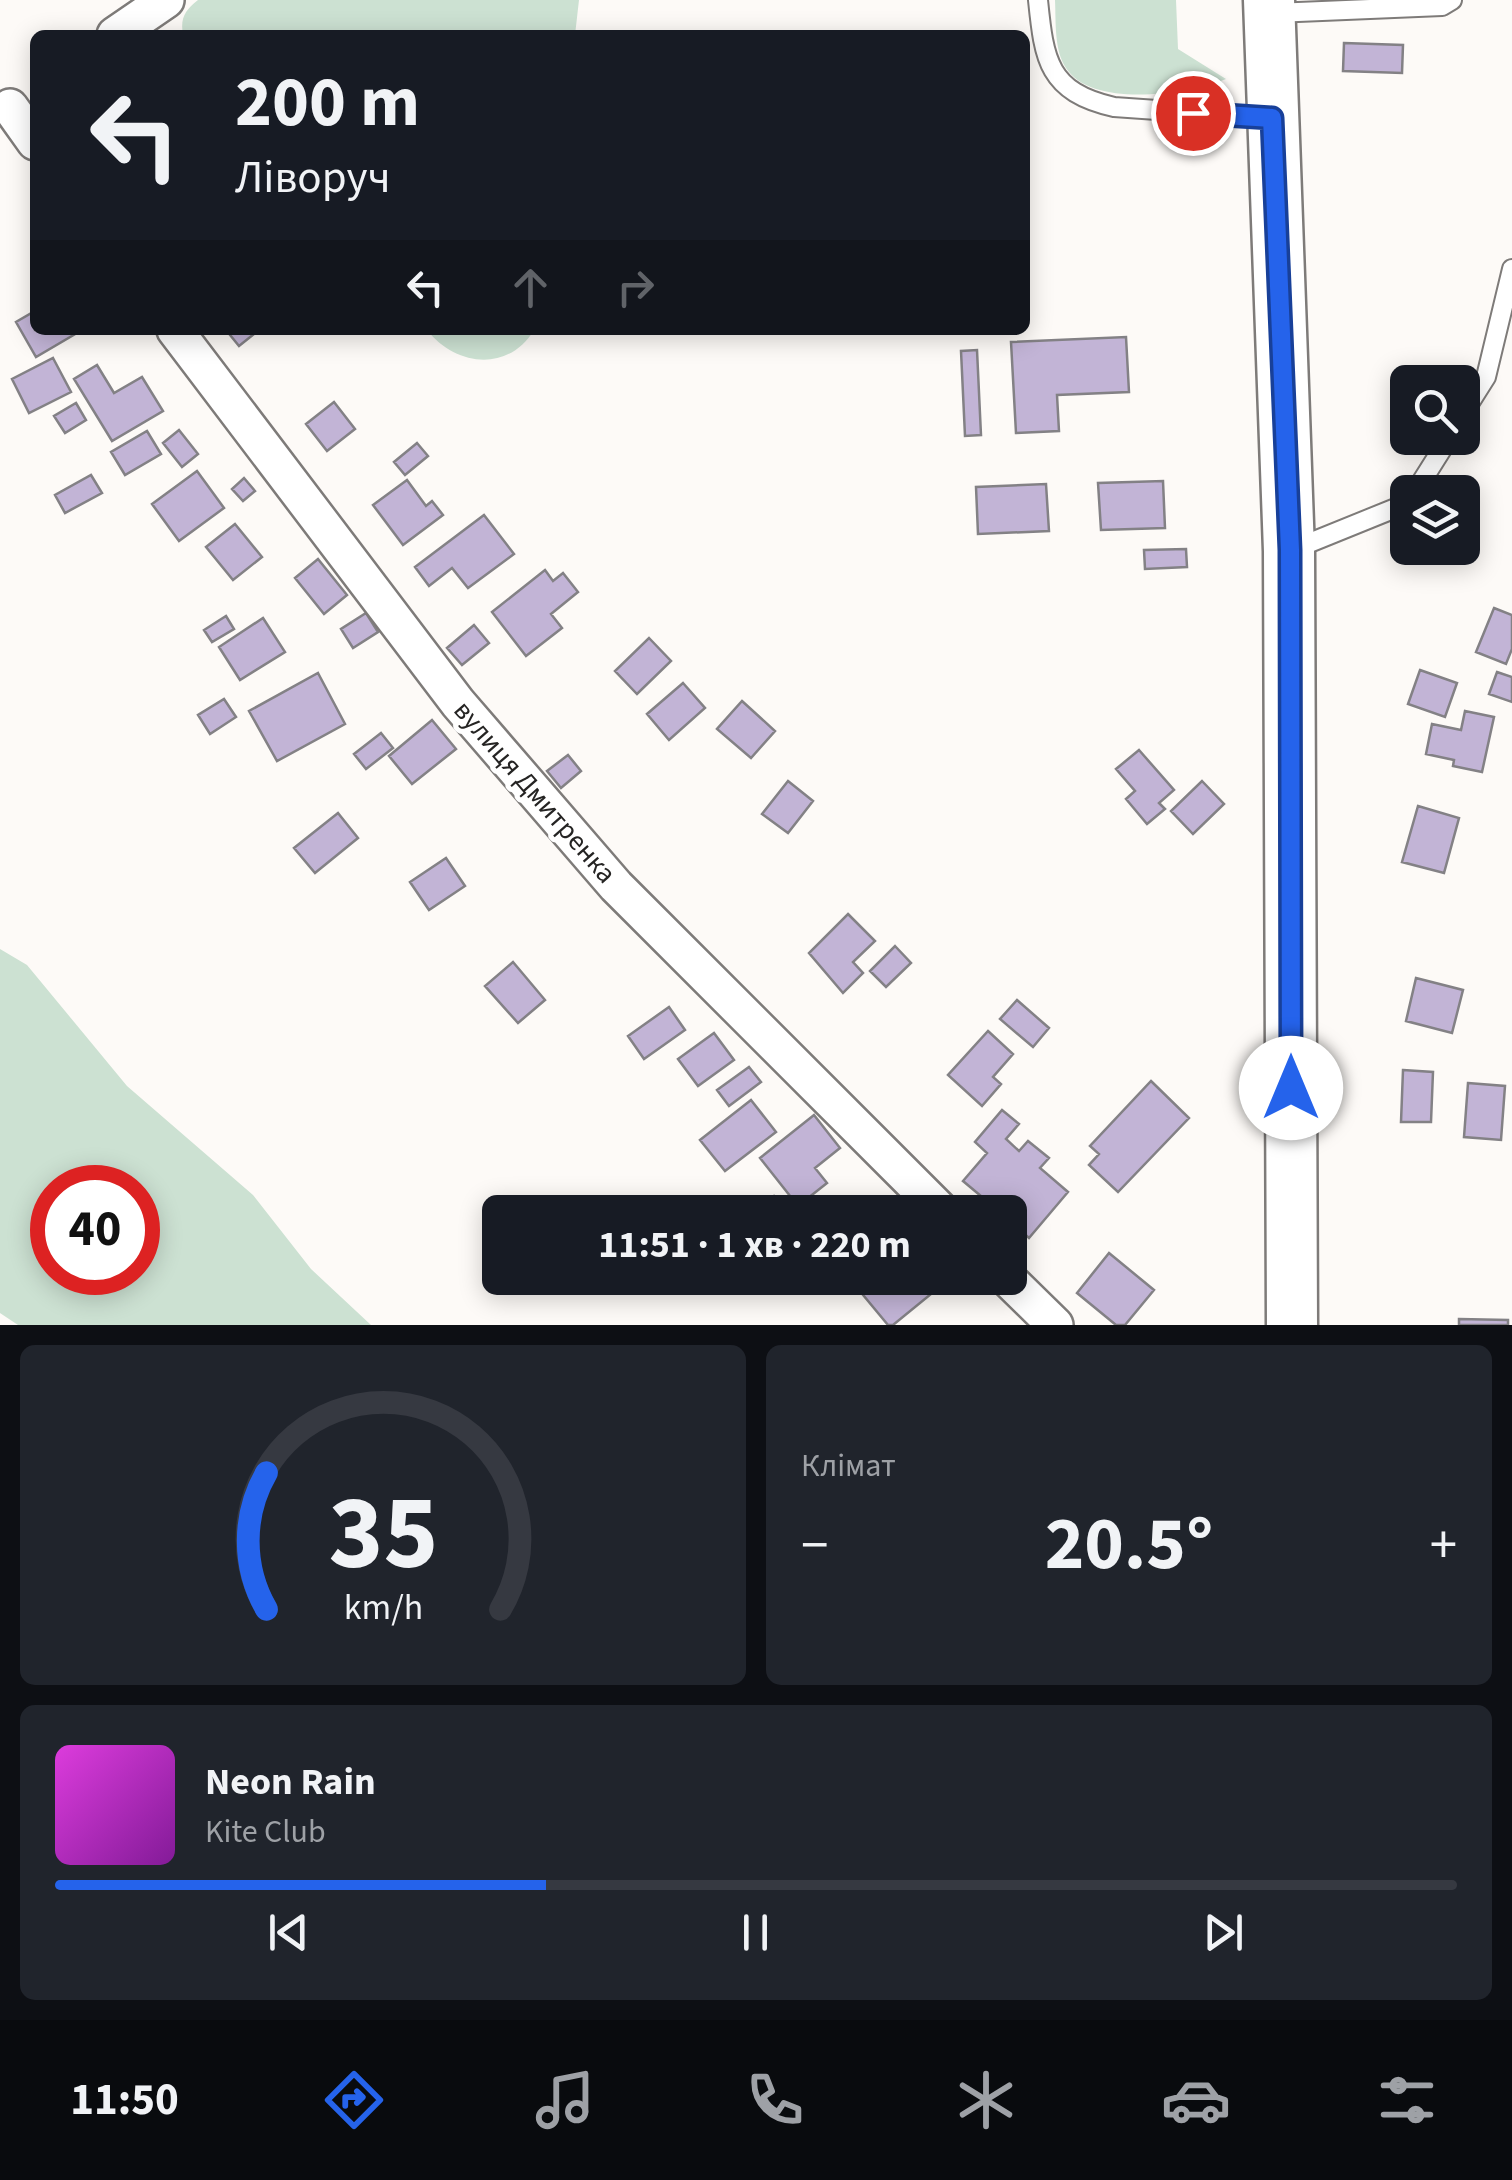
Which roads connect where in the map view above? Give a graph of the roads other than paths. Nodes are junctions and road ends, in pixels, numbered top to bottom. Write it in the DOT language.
graph roads {
  1 [pos="166,0"];
  2 [pos="1038,0"];
  3 [pos="1452,0"];
  4 [pos="1269,7"];
  5 [pos="128,19"];
  6 [pos="15,102"];
  7 [pos="1272,118"];
  8 [pos="30,132"];
  9 [pos="1512,269"];
  10 [pos="178,335"];
  11 [pos="1480,386"];
  12 [pos="1390,511"];
  13 [pos="1290,550"];
  14 [pos="925,1195"];
  15 [pos="1024,1295"];
  16 [pos="1055,1325"];
  17 [pos="1292,1325"];
  1 -- 5 [label="street"];
  2 -- 7 [label="lane"];
  3 -- 4 [label="lane"];
  4 -- 7 [label="street"];
  6 -- 8 [label="street"];
  7 -- 13 [label="street"];
  9 -- 11 [label="lane"];
  10 -- 14 [label="street, вулиця Дмитренка"];
  12 -- 13 [label="lane"];
  13 -- 17 [label="street"];
  15 -- 16 [label="street"];
}
